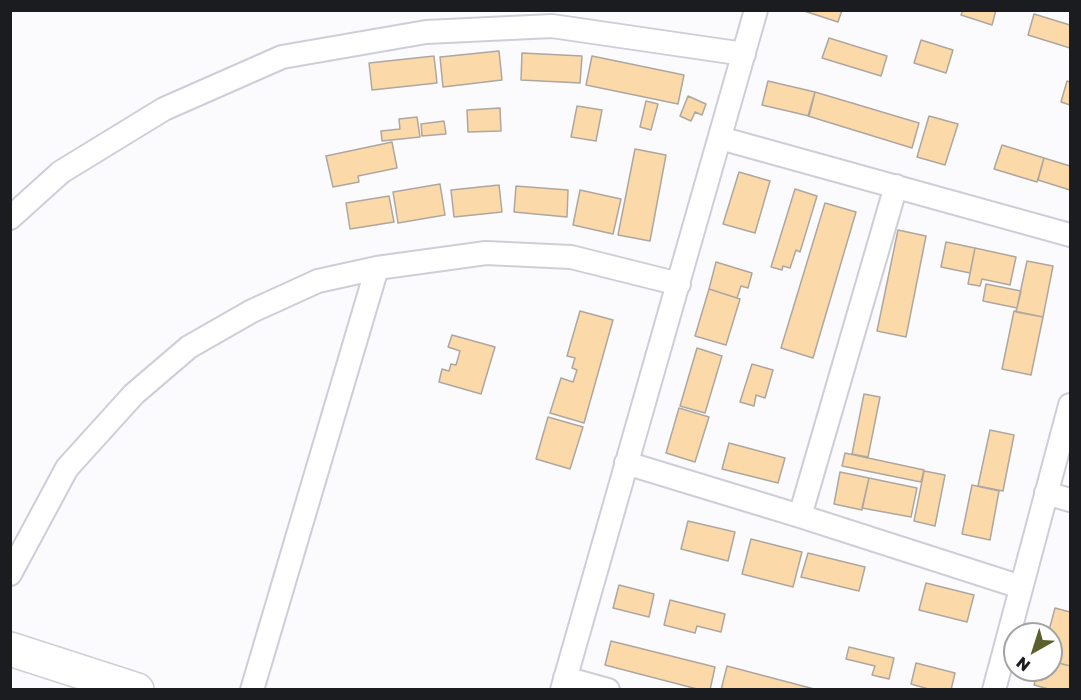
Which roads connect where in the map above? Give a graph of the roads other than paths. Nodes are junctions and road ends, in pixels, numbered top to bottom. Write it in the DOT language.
graph roads {
  1 [pos="756,10"];
  2 [pos="744,54"];
  3 [pos="720,138"];
  4 [pos="896,186"];
  5 [pos="10,218"];
  6 [pos="1071,235"];
  7 [pos="377,268"];
  8 [pos="679,284"];
  9 [pos="1071,405"];
  10 [pos="626,463"];
  11 [pos="1046,494"];
  12 [pos="1071,500"];
  13 [pos="800,516"];
  14 [pos="10,574"];
  15 [pos="1021,587"];
  16 [pos="10,649"];
  17 [pos="563,684"];
  18 [pos="138,690"];
  19 [pos="252,690"];
  20 [pos="608,690"];
  21 [pos="994,690"];
  1 -- 2 [label="street"];
  2 -- 3 [label="street"];
  2 -- 5 [label="street"];
  3 -- 4 [label="street"];
  3 -- 8 [label="street"];
  4 -- 6 [label="street"];
  4 -- 13 [label="street"];
  7 -- 8 [label="street"];
  7 -- 14 [label="street"];
  7 -- 19 [label="street"];
  8 -- 10 [label="street"];
  9 -- 11 [label="street"];
  10 -- 13 [label="street"];
  10 -- 17 [label="street"];
  11 -- 12 [label="street"];
  11 -- 15 [label="street"];
  13 -- 15 [label="street"];
  15 -- 21 [label="street"];
  16 -- 18 [label="street"];
  17 -- 20 [label="street"];
}
